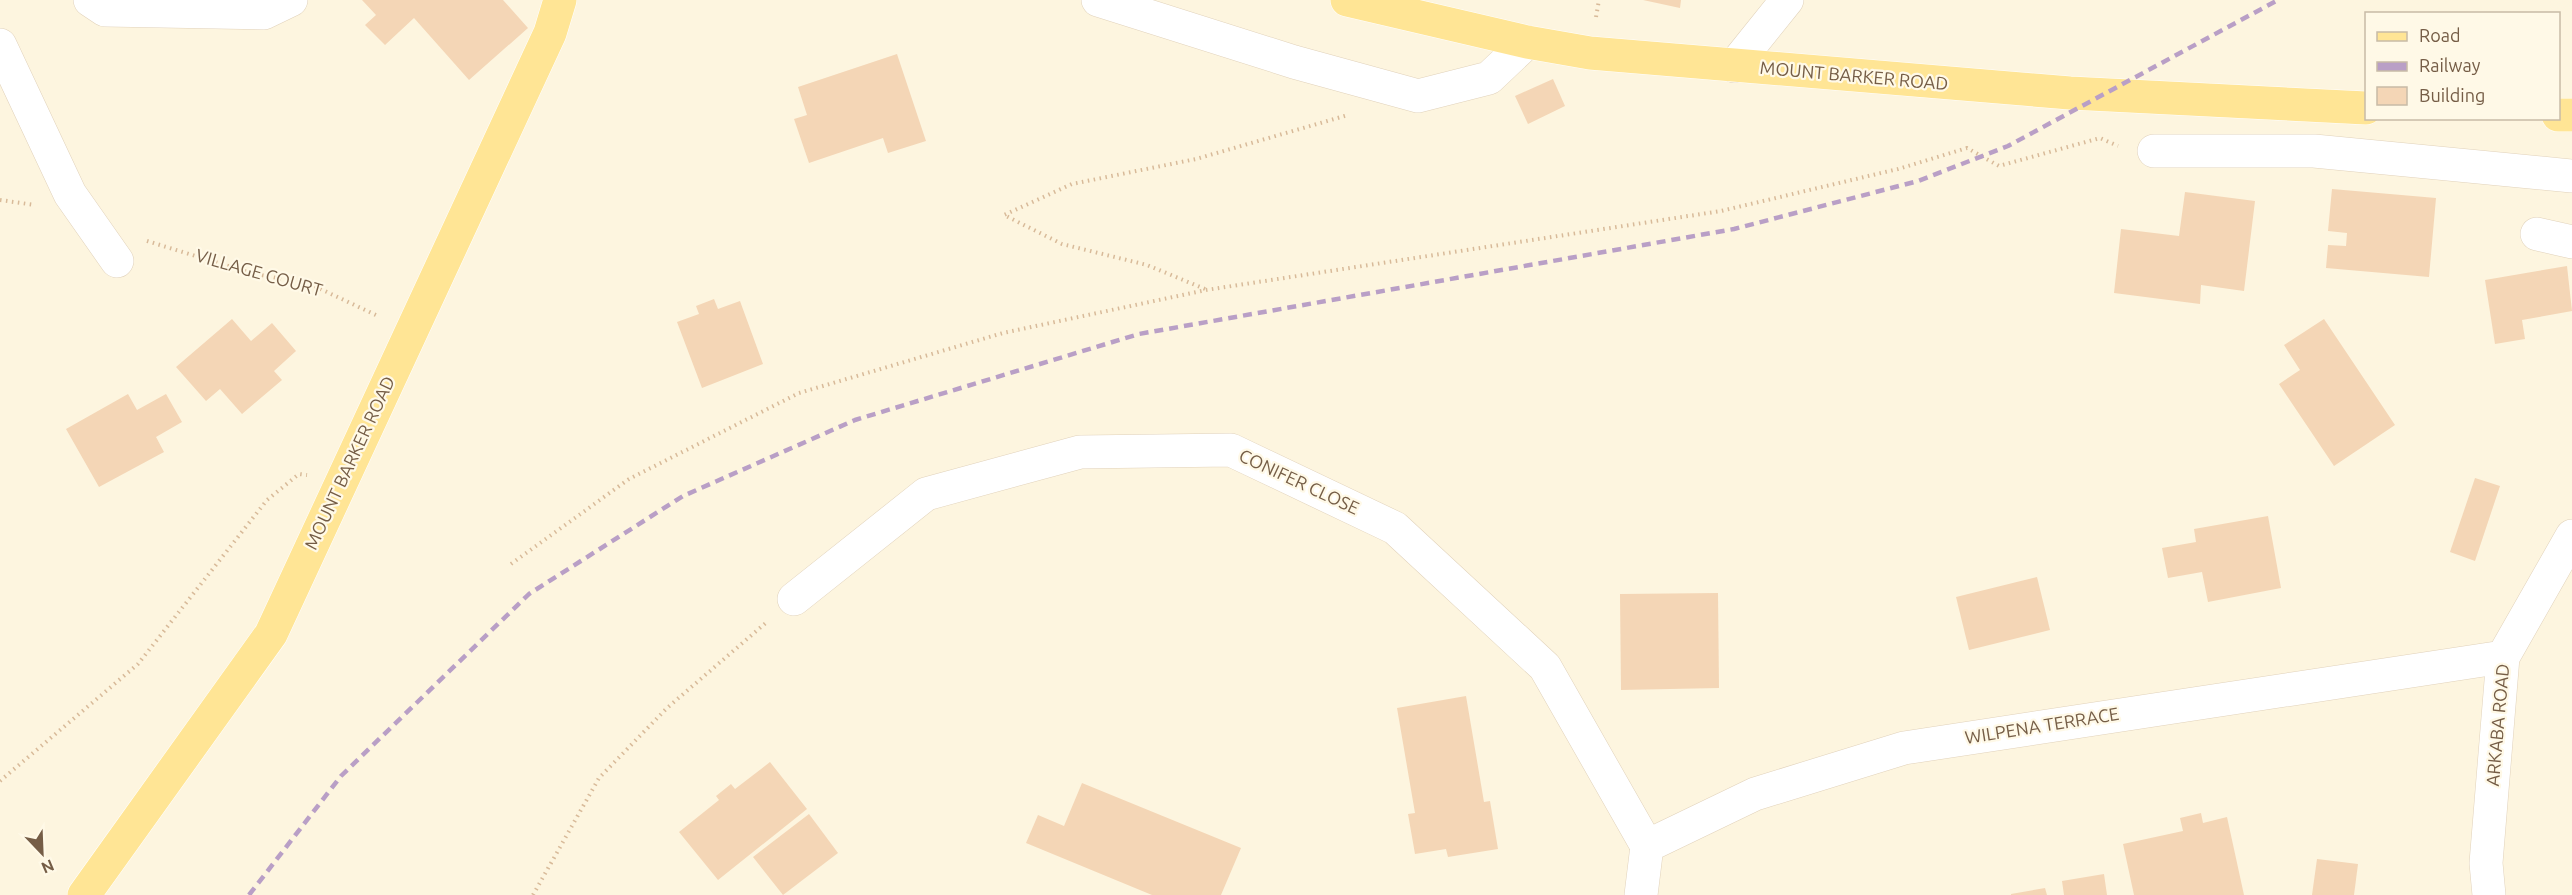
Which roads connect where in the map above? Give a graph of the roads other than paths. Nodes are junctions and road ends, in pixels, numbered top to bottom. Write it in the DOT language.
graph roads {
  1 [pos="90,0"];
  2 [pos="561,0"];
  3 [pos="1098,0"];
  4 [pos="1787,0"];
  5 [pos="1356,1"];
  6 [pos="278,7"];
  7 [pos="1527,42"];
  8 [pos="0,45"];
  9 [pos="1734,66"];
  10 [pos="2365,108"];
  11 [pos="2154,151"];
  12 [pos="2572,176"];
  13 [pos="2537,234"];
  14 [pos="2572,242"];
  15 [pos="108,249"];
  16 [pos="2572,536"];
  17 [pos="794,599"];
  18 [pos="2503,657"];
  19 [pos="1647,846"];
  20 [pos="84,895"];
  21 [pos="1641,895"];
  22 [pos="2489,895"];
  1 -- 6 [label="street"];
  2 -- 20 [label="main road, MOUNT BARKER ROAD"];
  3 -- 7 [label="street"];
  4 -- 9 [label="street"];
  5 -- 7 [label="main road, MOUNT BARKER ROAD"];
  7 -- 9 [label="main road, MOUNT BARKER ROAD"];
  8 -- 15 [label="street"];
  9 -- 10 [label="main road, MOUNT BARKER ROAD"];
  11 -- 12 [label="street"];
  13 -- 14 [label="street"];
  16 -- 18 [label="street, ARKABA ROAD"];
  17 -- 19 [label="street, CONIFER CLOSE"];
  18 -- 19 [label="street, WILPENA TERRACE"];
  18 -- 22 [label="street, ARKABA ROAD"];
  19 -- 21 [label="street"];
}
